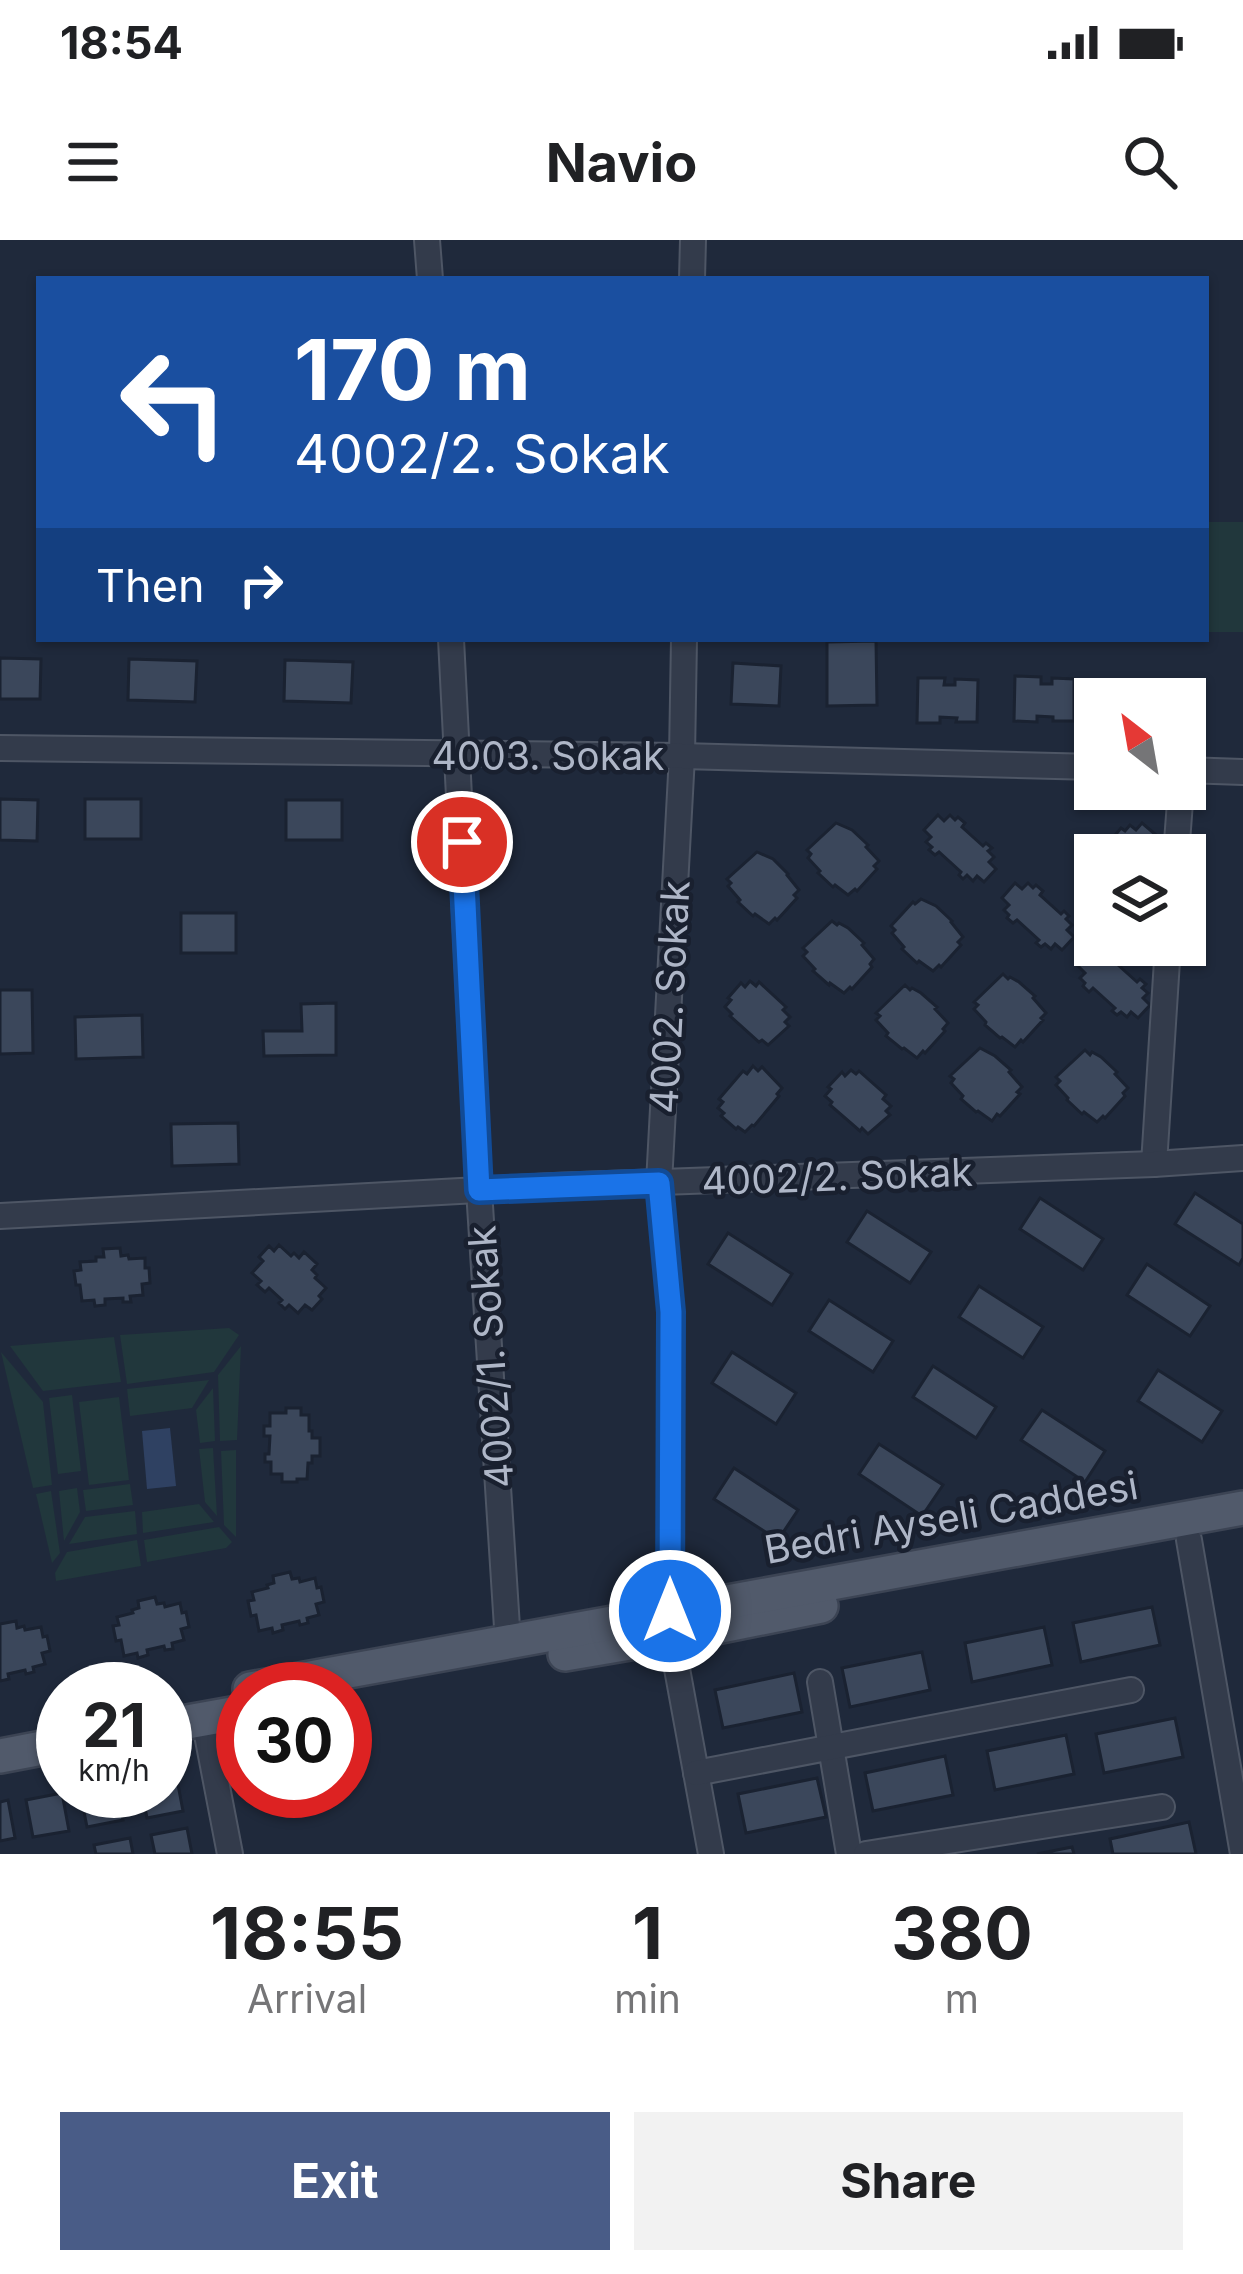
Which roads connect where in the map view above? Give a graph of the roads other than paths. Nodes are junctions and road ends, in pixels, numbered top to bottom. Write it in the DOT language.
graph roads {
  1 [pos="428,240"];
  2 [pos="693,240"];
  3 [pos="430,276"];
  4 [pos="692,276"];
  5 [pos="451,642"];
  6 [pos="684,642"];
  7 [pos="0,748"];
  8 [pos="458,755"];
  9 [pos="682,756"];
  10 [pos="1074,766"];
  11 [pos="1206,771"];
  12 [pos="1243,772"];
  13 [pos="1167,966"];
  14 [pos="1243,1158"];
  15 [pos="1154,1164"];
  16 [pos="659,1183"];
  17 [pos="479,1190"];
  18 [pos="0,1216"];
  19 [pos="1243,1508"];
  20 [pos="1243,1531"];
  21 [pos="1189,1540"];
  22 [pos="671,1624"];
  23 [pos="508,1642"];
  24 [pos="372,1667"];
  25 [pos="820,1682"];
  26 [pos="372,1687"];
  27 [pos="1131,1690"];
  28 [pos="216,1717"];
  29 [pos="204,1719"];
  30 [pos="192,1721"];
  31 [pos="36,1728"];
  32 [pos="0,1734"];
  33 [pos="831,1748"];
  34 [pos="36,1749"];
  35 [pos="0,1756"];
  36 [pos="696,1773"];
  37 [pos="1162,1807"];
  38 [pos="1243,1853"];
  39 [pos="230,1854"];
  40 [pos="711,1854"];
  41 [pos="849,1854"];
  42 [pos="866,1854"];
  1 -- 3 [label="street"];
  2 -- 4 [label="street"];
  5 -- 8 [label="street, 4002/1. Sokak"];
  6 -- 9 [label="street, 4002. Sokak"];
  7 -- 8 [label="street, 4003. Sokak"];
  8 -- 9 [label="street, 4003. Sokak"];
  8 -- 17 [label="street, 4002/1. Sokak"];
  9 -- 10 [label="street, 4003. Sokak"];
  9 -- 16 [label="street, 4002. Sokak"];
  11 -- 12 [label="street"];
  13 -- 15 [label="street"];
  14 -- 15 [label="street, 4002/2. Sokak"];
  15 -- 16 [label="street, 4002/2. Sokak"];
  16 -- 17 [label="street, 4002/2. Sokak"];
  16 -- 22 [label="street, 4002. Sokak"];
  17 -- 18 [label="street, 4002/2. Sokak"];
  17 -- 23 [label="street, 4002/1. Sokak"];
  19 -- 22 [label="main road, Bedri Ayseli Caddesi"];
  20 -- 21 [label="main road, Bedri Ayseli Caddesi"];
  21 -- 22 [label="main road, Bedri Ayseli Caddesi"];
  21 -- 38 [label="street"];
  22 -- 23 [label="main road, Bedri Ayseli Caddesi"];
  22 -- 26 [label="main road, Bedri Ayseli Caddesi"];
  22 -- 36 [label="street, 4002. Sokak"];
  23 -- 24 [label="main road, Bedri Ayseli Caddesi"];
  25 -- 33 [label="street"];
  27 -- 33 [label="street"];
  28 -- 29 [label="main road"];
  29 -- 30 [label="main road"];
  29 -- 39 [label="street"];
  31 -- 32 [label="main road"];
  33 -- 36 [label="street"];
  33 -- 41 [label="street"];
  34 -- 35 [label="main road"];
  36 -- 40 [label="street, 4002. Sokak"];
  37 -- 42 [label="street"];
}
